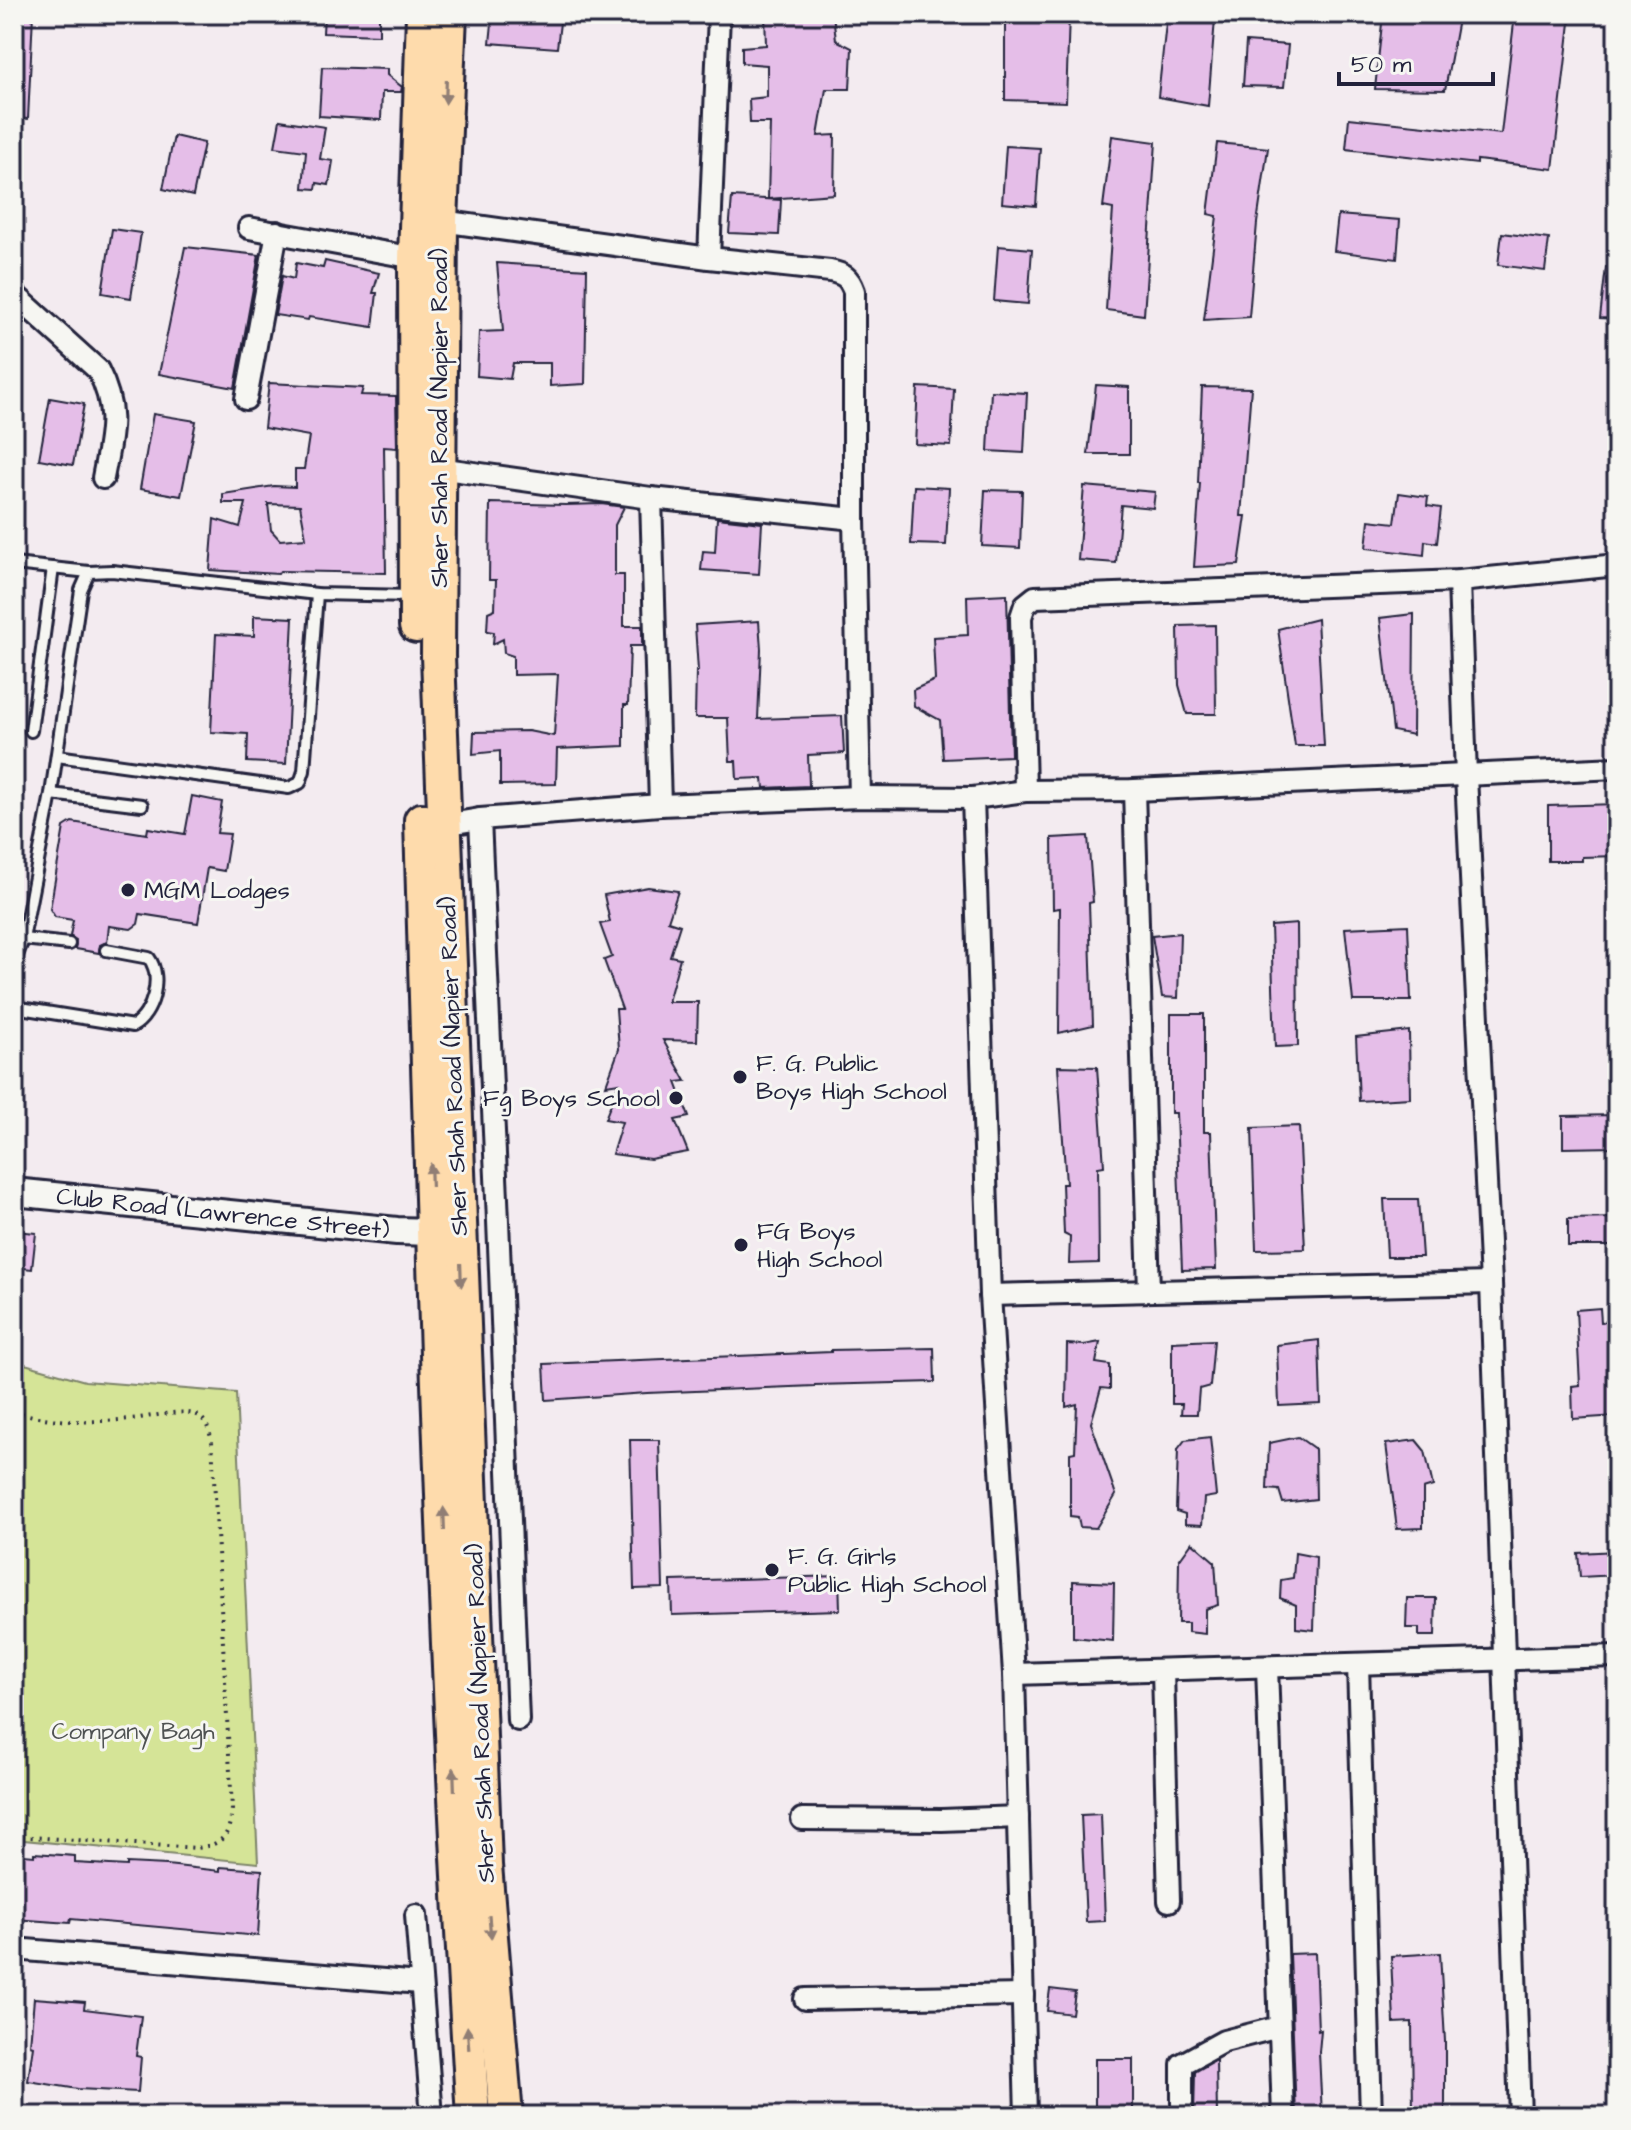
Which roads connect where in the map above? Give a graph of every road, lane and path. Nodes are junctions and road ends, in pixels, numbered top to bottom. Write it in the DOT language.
graph roads {
  1 [pos="423,14"];
  2 [pos="450,14"];
  3 [pos="719,14"];
  4 [pos="441,221"];
  5 [pos="249,228"];
  6 [pos="277,232"];
  7 [pos="415,258"];
  8 [pos="709,258"];
  9 [pos="14,294"];
  10 [pos="246,399"];
  11 [pos="438,468"];
  12 [pos="103,478"];
  13 [pos="651,498"];
  14 [pos="854,519"];
  15 [pos="14,564"];
  16 [pos="1617,565"];
  17 [pos="53,568"];
  18 [pos="89,572"];
  19 [pos="1459,581"];
  20 [pos="317,594"];
  21 [pos="415,596"];
  22 [pos="31,731"];
  23 [pos="57,756"];
  24 [pos="1617,768"];
  25 [pos="1466,776"];
  26 [pos="1134,790"];
  27 [pos="1025,791"];
  28 [pos="51,794"];
  29 [pos="860,797"];
  30 [pos="973,798"];
  31 [pos="142,805"];
  32 [pos="660,805"];
  33 [pos="480,819"];
  34 [pos="433,833"];
  35 [pos="23,939"];
  36 [pos="69,944"];
  37 [pos="106,950"];
  38 [pos="14,964"];
  39 [pos="14,1007"];
  40 [pos="14,1192"];
  41 [pos="498,1221"];
  42 [pos="446,1228"];
  43 [pos="1491,1283"];
  44 [pos="1149,1291"];
  45 [pos="990,1295"];
  46 [pos="14,1411"];
  47 [pos="475,1594"];
  48 [pos="513,1594"];
  49 [pos="1617,1656"];
  50 [pos="1503,1660"];
  51 [pos="1358,1664"];
  52 [pos="1267,1667"];
  53 [pos="1163,1670"];
  54 [pos="1014,1674"];
  55 [pos="518,1720"];
  56 [pos="1018,1817"];
  57 [pos="802,1819"];
  58 [pos="14,1836"];
  59 [pos="1169,1901"];
  60 [pos="416,1915"];
  61 [pos="14,1949"];
  62 [pos="420,1983"];
  63 [pos="1023,1995"];
  64 [pos="805,1999"];
  65 [pos="1279,2027"];
  66 [pos="432,2116"];
  67 [pos="473,2116"];
  68 [pos="506,2116"];
  69 [pos="1026,2116"];
  70 [pos="1180,2116"];
  71 [pos="1283,2116"];
  72 [pos="1371,2116"];
  73 [pos="1520,2116"];
  1 -- 7 [label="main road, Sher Shah Road (Napier Road)"];
  2 -- 4 [label="main road, Sher Shah Road (Napier Road), one-way"];
  3 -- 8 [label="street"];
  4 -- 8 [label="street"];
  4 -- 11 [label="main road, Sher Shah Road (Napier Road)"];
  5 -- 6 [label="street"];
  6 -- 7 [label="street"];
  6 -- 10 [label="street"];
  7 -- 21 [label="main road, Sher Shah Road (Napier Road)"];
  8 -- 14 [label="street"];
  9 -- 12 [label="street"];
  11 -- 13 [label="street"];
  11 -- 34 [label="main road, Sher Shah Road (Napier Road)"];
  13 -- 14 [label="street"];
  13 -- 32 [label="street"];
  14 -- 29 [label="street"];
  15 -- 17 [label="lane"];
  16 -- 19 [label="street"];
  17 -- 18 [label="lane"];
  17 -- 22 [label="lane"];
  18 -- 20 [label="lane"];
  18 -- 23 [label="lane"];
  19 -- 25 [label="street"];
  19 -- 27 [label="street"];
  20 -- 21 [label="lane"];
  20 -- 23 [label="lane"];
  21 -- 34 [label="main road, Sher Shah Road (Napier Road)"];
  23 -- 28 [label="lane"];
  24 -- 25 [label="street"];
  25 -- 26 [label="street"];
  25 -- 43 [label="street"];
  26 -- 27 [label="street"];
  26 -- 44 [label="street"];
  27 -- 30 [label="street"];
  28 -- 31 [label="lane"];
  28 -- 35 [label="lane"];
  29 -- 30 [label="street"];
  29 -- 32 [label="street"];
  30 -- 45 [label="street"];
  32 -- 33 [label="street"];
  33 -- 34 [label="street"];
  33 -- 41 [label="street"];
  34 -- 42 [label="main road, Sher Shah Road (Napier Road)"];
  35 -- 36 [label="lane"];
  35 -- 38 [label="lane"];
  37 -- 39 [label="lane"];
  40 -- 42 [label="street, Club Road (Lawrence Street)"];
  41 -- 42 [label="street"];
  41 -- 48 [label="street"];
  42 -- 47 [label="main road, Sher Shah Road (Napier Road), one-way"];
  67 -- 42 [label="main road, Sher Shah Road (Napier Road), one-way"];
  43 -- 44 [label="street"];
  43 -- 50 [label="street"];
  44 -- 45 [label="street"];
  45 -- 54 [label="street"];
  46 -- 58 [label="path"];
  47 -- 48 [label="street"];
  47 -- 68 [label="main road, Sher Shah Road (Napier Road), one-way"];
  48 -- 55 [label="street"];
  49 -- 50 [label="street"];
  50 -- 51 [label="street"];
  50 -- 73 [label="street"];
  51 -- 52 [label="street"];
  51 -- 72 [label="street"];
  52 -- 53 [label="street"];
  52 -- 65 [label="street"];
  53 -- 54 [label="street"];
  53 -- 59 [label="street"];
  54 -- 56 [label="street"];
  56 -- 57 [label="street"];
  56 -- 63 [label="street"];
  60 -- 62 [label="street"];
  61 -- 62 [label="street"];
  62 -- 66 [label="street"];
  63 -- 64 [label="street"];
  63 -- 69 [label="street"];
  65 -- 70 [label="street"];
  65 -- 71 [label="street"];
}
